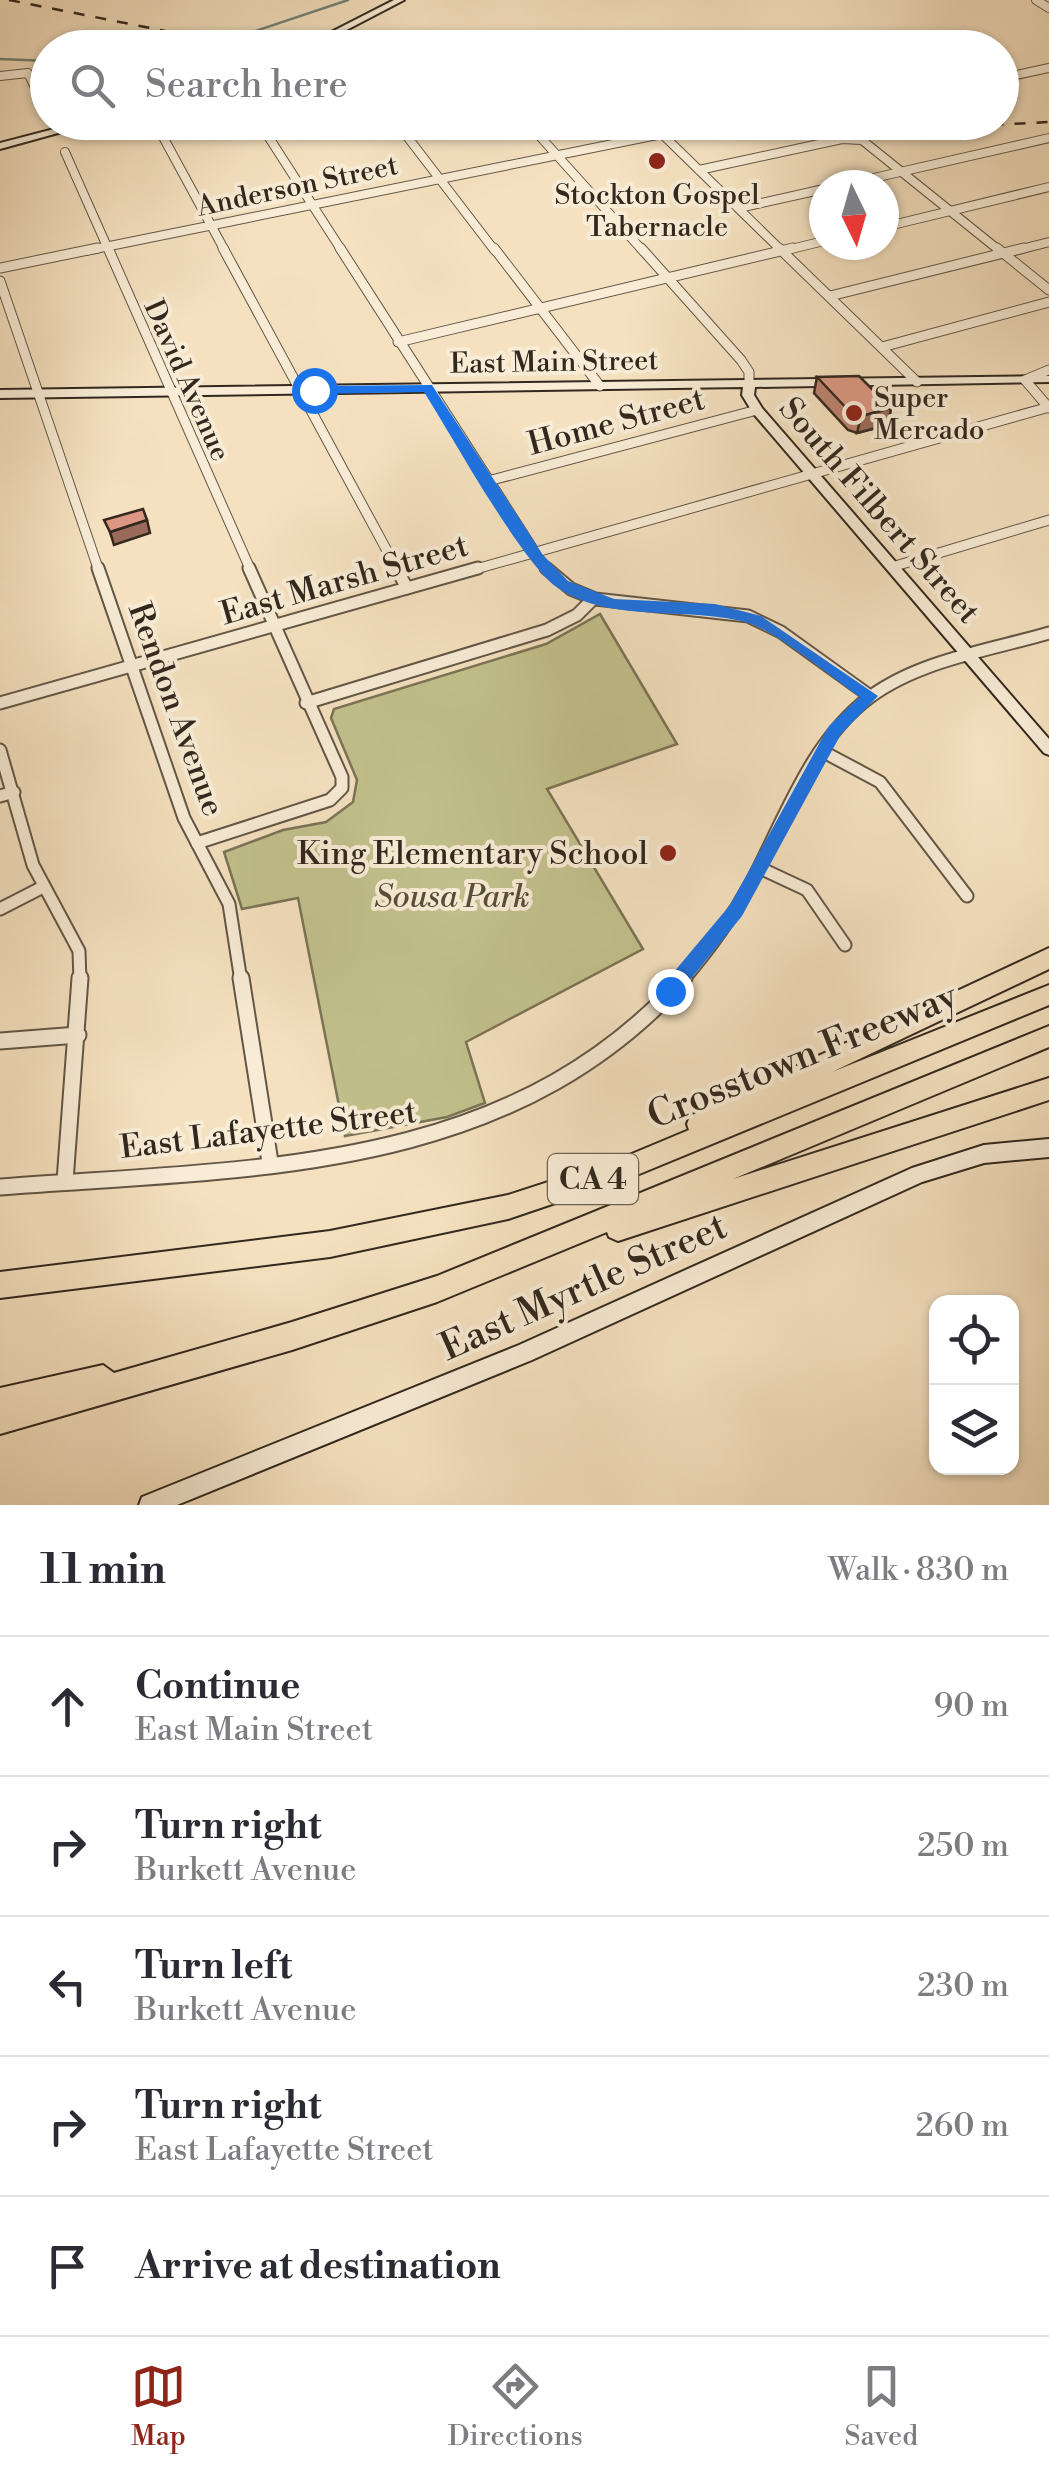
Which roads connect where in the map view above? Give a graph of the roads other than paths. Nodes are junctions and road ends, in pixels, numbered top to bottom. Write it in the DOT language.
graph roads {
  1 [pos="400,0"];
  2 [pos="1036,0"];
  3 [pos="1049,8"];
  4 [pos="340,30"];
  5 [pos="1049,68"];
  6 [pos="1019,74"];
  7 [pos="0,76"];
  8 [pos="30,80"];
  9 [pos="30,138"];
  10 [pos="1049,138"];
  11 [pos="165,140"];
  12 [pos="270,140"];
  13 [pos="409,140"];
  14 [pos="543,140"];
  15 [pos="632,140"];
  16 [pos="668,140"];
  17 [pos="852,140"];
  18 [pos="858,140"];
  19 [pos="0,146"];
  20 [pos="65,152"];
  21 [pos="556,155"];
  22 [pos="699,170"];
  23 [pos="903,171"];
  24 [pos="899,172"];
  25 [pos="438,179"];
  26 [pos="1049,187"];
  27 [pos="809,192"];
  28 [pos="310,205"];
  29 [pos="739,208"];
  30 [pos="951,210"];
  31 [pos="899,223"];
  32 [pos="209,226"];
  33 [pos="1049,242"];
  34 [pos="809,245"];
  35 [pos="106,247"];
  36 [pos="783,251"];
  37 [pos="1003,253"];
  38 [pos="0,268"];
  39 [pos="666,279"];
  40 [pos="0,281"];
  41 [pos="1049,290"];
  42 [pos="830,296"];
  43 [pos="1049,302"];
  44 [pos="540,308"];
  45 [pos="398,342"];
  46 [pos="882,346"];
  47 [pos="1049,370"];
  48 [pos="1024,380"];
  49 [pos="1049,380"];
  50 [pos="917,382"];
  51 [pos="749,384"];
  52 [pos="600,386"];
  53 [pos="428,388"];
  54 [pos="299,390"];
  55 [pos="169,392"];
  56 [pos="0,394"];
  57 [pos="38,394"];
  58 [pos="1049,407"];
  59 [pos="757,410"];
  60 [pos="812,474"];
  61 [pos="488,481"];
  62 [pos="1049,520"];
  63 [pos="534,552"];
  64 [pos="892,567"];
  65 [pos="407,588"];
  66 [pos="592,600"];
  67 [pos="272,626"];
  68 [pos="1049,633"];
  69 [pos="970,658"];
  70 [pos="130,666"];
  71 [pos="870,696"];
  72 [pos="0,702"];
  73 [pos="306,703"];
  74 [pos="1049,749"];
  75 [pos="0,750"];
  76 [pos="822,751"];
  77 [pos="7,794"];
  78 [pos="197,843"];
  79 [pos="760,868"];
  80 [pos="42,887"];
  81 [pos="968,896"];
  82 [pos="0,909"];
  83 [pos="846,945"];
  84 [pos="1049,958"];
  85 [pos="1049,996"];
  86 [pos="78,1035"];
  87 [pos="1049,1036"];
  88 [pos="0,1041"];
  89 [pos="1049,1088"];
  90 [pos="1049,1148"];
  91 [pos="270,1162"];
  92 [pos="65,1181"];
  93 [pos="0,1186"];
  94 [pos="568,1188"];
  95 [pos="474,1274"];
  96 [pos="0,1282"];
  97 [pos="208,1358"];
  98 [pos="0,1402"];
  99 [pos="0,1420"];
  100 [pos="150,1505"];
  1 -- 4 [label="main road"];
  2 -- 3 [label="street"];
  5 -- 6 [label="street"];
  7 -- 8 [label="street"];
  9 -- 19 [label="main road"];
  10 -- 23 [label="street"];
  11 -- 32 [label="street"];
  12 -- 28 [label="street"];
  13 -- 25 [label="street"];
  14 -- 21 [label="street, South Filbert Street"];
  15 -- 21 [label="street, Anderson Street"];
  16 -- 22 [label="street, Anderson Street"];
  17 -- 22 [label="street"];
  18 -- 23 [label="street"];
  20 -- 35 [label="street, David Avenue"];
  21 -- 25 [label="street, Anderson Street"];
  21 -- 39 [label="street, South Filbert Street"];
  22 -- 29 [label="street"];
  23 -- 24 [label="street"];
  23 -- 30 [label="street"];
  25 -- 28 [label="street, Anderson Street"];
  25 -- 44 [label="street"];
  26 -- 30 [label="street"];
  27 -- 29 [label="street"];
  28 -- 32 [label="street, Anderson Street"];
  28 -- 45 [label="street"];
  29 -- 36 [label="street"];
  30 -- 31 [label="street"];
  30 -- 37 [label="street"];
  32 -- 35 [label="street, Anderson Street"];
  32 -- 54 [label="street"];
  33 -- 37 [label="street"];
  34 -- 36 [label="street"];
  35 -- 38 [label="street, Anderson Street"];
  35 -- 55 [label="street, David Avenue"];
  36 -- 39 [label="street"];
  36 -- 42 [label="street"];
  37 -- 41 [label="street"];
  37 -- 42 [label="street"];
  39 -- 44 [label="street"];
  39 -- 51 [label="street, South Filbert Street"];
  40 -- 57 [label="street, Rendon Avenue"];
  42 -- 46 [label="street"];
  43 -- 46 [label="street"];
  44 -- 45 [label="street"];
  44 -- 52 [label="street"];
  45 -- 53 [label="street"];
  46 -- 50 [label="street"];
  47 -- 48 [label="street"];
  48 -- 49 [label="main road, East Main Street"];
  48 -- 50 [label="main road, East Main Street"];
  48 -- 58 [label="street"];
  50 -- 51 [label="main road, East Main Street"];
  51 -- 52 [label="main road, East Main Street"];
  51 -- 59 [label="main road, South Filbert Street"];
  52 -- 53 [label="main road, East Main Street"];
  53 -- 54 [label="main road, East Main Street"];
  53 -- 61 [label="street"];
  54 -- 55 [label="main road, East Main Street"];
  54 -- 65 [label="street"];
  55 -- 57 [label="main road, East Main Street"];
  55 -- 67 [label="street, David Avenue"];
  56 -- 57 [label="main road, East Main Street"];
  57 -- 70 [label="street, Rendon Avenue"];
  58 -- 60 [label="street, East Marsh Street"];
  59 -- 60 [label="main road, South Filbert Street"];
  59 -- 61 [label="street, Home Street"];
  60 -- 63 [label="street, East Marsh Street"];
  60 -- 64 [label="main road, South Filbert Street"];
  61 -- 63 [label="street"];
  62 -- 64 [label="street"];
  63 -- 65 [label="street, East Marsh Street"];
  63 -- 66 [label="street"];
  64 -- 69 [label="main road, South Filbert Street"];
  65 -- 67 [label="street, East Marsh Street"];
  66 -- 71 [label="street"];
  66 -- 73 [label="street"];
  67 -- 70 [label="street, East Marsh Street"];
  67 -- 73 [label="street, David Avenue"];
  68 -- 69 [label="street, East Lafayette Street"];
  69 -- 71 [label="street, East Lafayette Street"];
  69 -- 74 [label="main road, South Filbert Street"];
  70 -- 72 [label="street, East Marsh Street"];
  70 -- 78 [label="street, Rendon Avenue"];
  71 -- 76 [label="street, East Lafayette Street"];
  73 -- 78 [label="street, David Avenue"];
  75 -- 77 [label="street"];
  76 -- 79 [label="street, East Lafayette Street"];
  76 -- 81 [label="street"];
  77 -- 80 [label="street"];
  78 -- 91 [label="street, Rendon Avenue"];
  79 -- 83 [label="street"];
  79 -- 91 [label="street, East Lafayette Street"];
  80 -- 82 [label="street"];
  80 -- 86 [label="street"];
  84 -- 94 [label="highway"];
  85 -- 94 [label="highway, Crosstown Freeway / CA 4"];
  86 -- 88 [label="street"];
  86 -- 92 [label="street"];
  87 -- 95 [label="highway, CA 4"];
  89 -- 95 [label="highway"];
  90 -- 100 [label="main road, East Myrtle Street"];
  91 -- 92 [label="street, East Lafayette Street"];
  92 -- 93 [label="street, East Lafayette Street"];
  94 -- 96 [label="highway, Crosstown Freeway / CA 4"];
  95 -- 97 [label="highway, CA 4"];
  97 -- 98 [label="highway, CA 4"];
  97 -- 99 [label="highway"];
}
